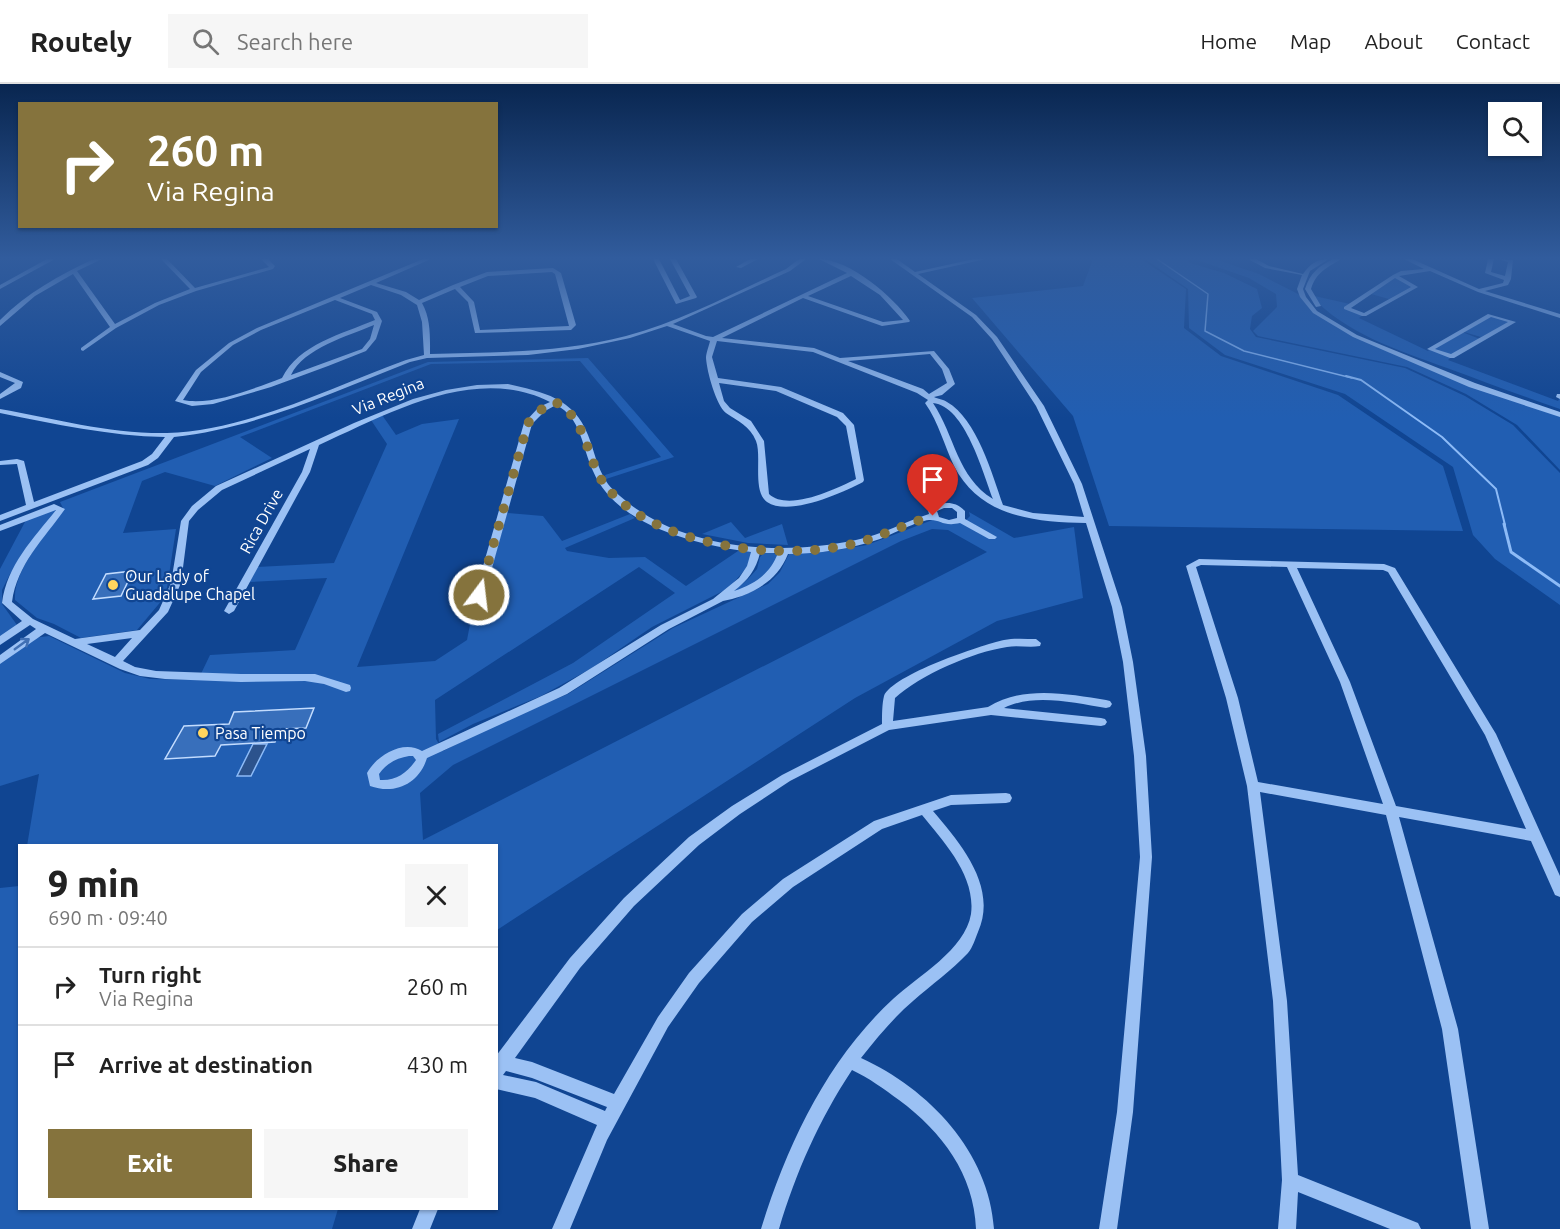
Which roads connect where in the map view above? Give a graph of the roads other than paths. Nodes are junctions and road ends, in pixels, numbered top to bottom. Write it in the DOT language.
graph roads {
  1 [pos="13,312"];
  2 [pos="104,312"];
  3 [pos="141,312"];
  4 [pos="300,312"];
  5 [pos="373,312"];
  6 [pos="425,312"];
  7 [pos="473,312"];
  8 [pos="569,312"];
  9 [pos="692,312"];
  10 [pos="769,312"];
  11 [pos="849,312"];
  12 [pos="899,312"];
  13 [pos="969,312"];
  14 [pos="1316,312"];
  15 [pos="1516,312"];
  16 [pos="1503,318"];
  17 [pos="379,321"];
  18 [pos="0,324"];
  19 [pos="666,324"];
  20 [pos="114,327"];
  21 [pos="1461,332"];
  22 [pos="714,339"];
  23 [pos="1483,339"];
  24 [pos="1387,348"];
  25 [pos="83,349"];
  26 [pos="427,356"];
  27 [pos="840,359"];
  28 [pos="0,374"];
  29 [pos="285,380"];
  30 [pos="715,380"];
  31 [pos="0,398"];
  32 [pos="931,398"];
  33 [pos="555,402"];
  34 [pos="1560,410"];
  35 [pos="0,411"];
  36 [pos="1560,416"];
  37 [pos="171,435"];
  38 [pos="316,443"];
  39 [pos="0,463"];
  40 [pos="31,506"];
  41 [pos="1000,507"];
  42 [pos="933,516"];
  43 [pos="0,518"];
  44 [pos="961,520"];
  45 [pos="1090,520"];
  46 [pos="0,528"];
  47 [pos="992,537"];
  48 [pos="756,549"];
  49 [pos="784,551"];
  50 [pos="1291,565"];
  51 [pos="716,601"];
  52 [pos="229,611"];
  53 [pos="474,615"];
  54 [pos="29,621"];
  55 [pos="44,628"];
  56 [pos="145,633"];
  57 [pos="0,641"];
  58 [pos="76,642"];
  59 [pos="1036,643"];
  60 [pos="0,660"];
  61 [pos="116,662"];
  62 [pos="346,688"];
  63 [pos="1106,704"];
  64 [pos="991,711"];
  65 [pos="1101,722"];
  66 [pos="887,726"];
  67 [pos="421,756"];
  68 [pos="1253,786"];
  69 [pos="1006,798"];
  70 [pos="924,810"];
  71 [pos="1391,810"];
  72 [pos="1535,836"];
  73 [pos="1560,891"];
  74 [pos="849,1061"];
  75 [pos="499,1066"];
  76 [pos="498,1081"];
  77 [pos="619,1104"];
  78 [pos="608,1121"];
  79 [pos="1290,1180"];
  80 [pos="429,1210"];
  81 [pos="421,1229"];
  82 [pos="561,1229"];
  83 [pos="770,1229"];
  84 [pos="985,1229"];
  85 [pos="1108,1229"];
  86 [pos="1287,1229"];
  87 [pos="1412,1229"];
  88 [pos="1480,1229"];
  1 -- 18 [label="street"];
  2 -- 20 [label="street"];
  3 -- 20 [label="street"];
  4 -- 29 [label="street"];
  5 -- 17 [label="street"];
  6 -- 26 [label="street"];
  7 -- 8 [label="street"];
  9 -- 19 [label="street"];
  10 -- 22 [label="street"];
  11 -- 12 [label="street"];
  13 -- 45 [label="street"];
  14 -- 24 [label="street"];
  15 -- 16 [label="street"];
  16 -- 21 [label="street"];
  16 -- 23 [label="street"];
  17 -- 29 [label="street"];
  17 -- 29 [label="street"];
  19 -- 22 [label="street"];
  19 -- 26 [label="street"];
  20 -- 25 [label="street"];
  21 -- 23 [label="street"];
  21 -- 23 [label="street"];
  22 -- 27 [label="street"];
  22 -- 30 [label="street"];
  24 -- 34 [label="street"];
  24 -- 36 [label="street"];
  26 -- 37 [label="street"];
  27 -- 32 [label="street"];
  27 -- 32 [label="street"];
  28 -- 31 [label="street"];
  30 -- 30 [label="street"];
  32 -- 41 [label="street"];
  32 -- 41 [label="street"];
  33 -- 38 [label="street, Via Regina"];
  33 -- 48 [label="street, Via Regina"];
  33 -- 53 [label="street"];
  35 -- 37 [label="street"];
  37 -- 40 [label="street"];
  38 -- 52 [label="street, Rica Drive"];
  38 -- 56 [label="street, Via Regina"];
  39 -- 40 [label="street"];
  40 -- 43 [label="street"];
  41 -- 45 [label="street"];
  42 -- 44 [label="street"];
  42 -- 44 [label="street, Via Regina"];
  42 -- 49 [label="street, Via Regina"];
  44 -- 47 [label="street"];
  45 -- 85 [label="street"];
  46 -- 54 [label="street"];
  48 -- 49 [label="street, Via Regina"];
  48 -- 51 [label="street"];
  49 -- 51 [label="street"];
  50 -- 68 [label="street"];
  50 -- 71 [label="street"];
  50 -- 72 [label="street"];
  51 -- 67 [label="street"];
  54 -- 55 [label="street"];
  54 -- 57 [label="street"];
  55 -- 58 [label="street"];
  60 -- 55 [label="street, one-way"];
  56 -- 58 [label="street"];
  56 -- 61 [label="street, Via Regina"];
  58 -- 61 [label="street"];
  59 -- 66 [label="street"];
  61 -- 62 [label="street"];
  63 -- 64 [label="street"];
  64 -- 65 [label="street"];
  64 -- 66 [label="street"];
  66 -- 75 [label="street"];
  68 -- 71 [label="street"];
  68 -- 79 [label="street"];
  69 -- 70 [label="street"];
  70 -- 74 [label="street"];
  70 -- 77 [label="street"];
  71 -- 72 [label="street"];
  71 -- 88 [label="street"];
  72 -- 73 [label="street"];
  74 -- 83 [label="street"];
  74 -- 84 [label="street"];
  75 -- 77 [label="street"];
  76 -- 78 [label="street"];
  77 -- 78 [label="street"];
  78 -- 82 [label="street"];
  79 -- 86 [label="street"];
  79 -- 87 [label="street"];
  80 -- 81 [label="street"];
}
